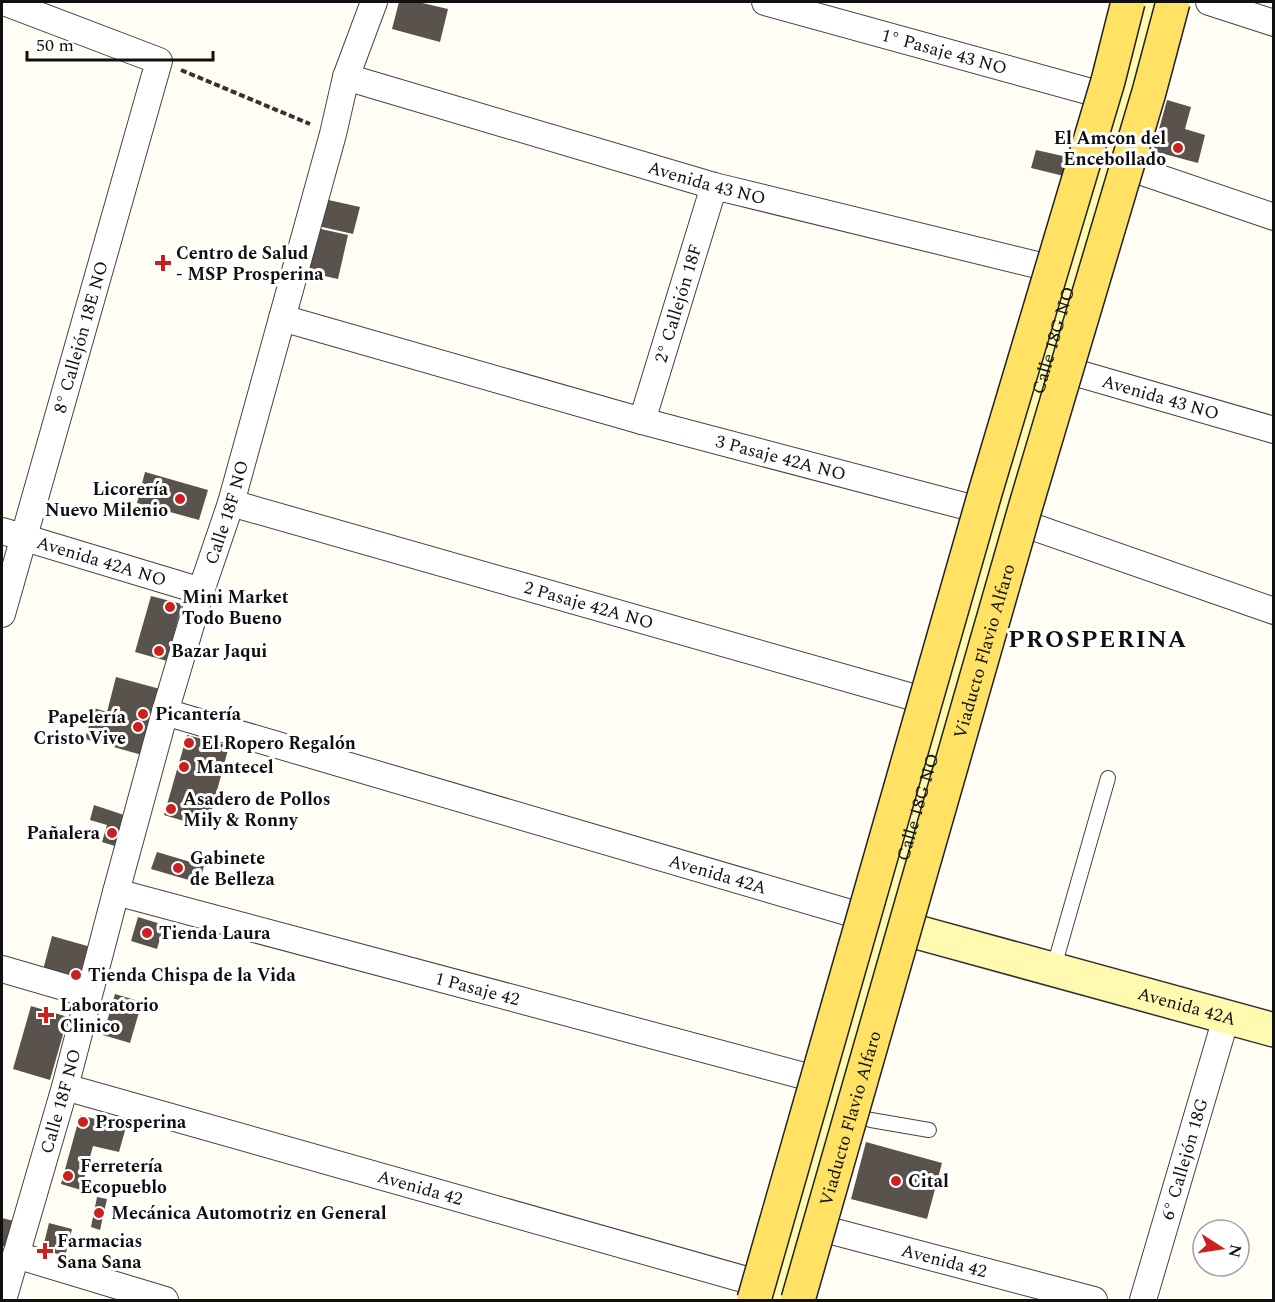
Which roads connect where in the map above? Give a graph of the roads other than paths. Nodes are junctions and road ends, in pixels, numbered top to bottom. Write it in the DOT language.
graph roads {
  1 [pos="4,2"];
  2 [pos="374,2"];
  3 [pos="765,2"];
  4 [pos="1184,2"];
  5 [pos="1209,2"];
  6 [pos="1150,3"];
  7 [pos="1274,23"];
  8 [pos="346,77"];
  9 [pos="1124,101"];
  10 [pos="1107,160"];
  11 [pos="714,186"];
  12 [pos="1274,218"];
  13 [pos="1073,274"];
  14 [pos="282,318"];
  15 [pos="1046,364"];
  16 [pos="642,421"];
  17 [pos="1274,430"];
  18 [pos="231,503"];
  19 [pos="1002,516"];
  20 [pos="12,534"];
  21 [pos="201,591"];
  22 [pos="1274,611"];
  23 [pos="2,614"];
  24 [pos="946,707"];
  25 [pos="165,712"];
  26 [pos="1108,778"];
  27 [pos="116,892"];
  28 [pos="884,923"];
  29 [pos="2,969"];
  30 [pos="1053,970"];
  31 [pos="88,994"];
  32 [pos="1226,1018"];
  33 [pos="1274,1030"];
  34 [pos="65,1087"];
  35 [pos="834,1097"];
  36 [pos="928,1130"];
  37 [pos="795,1221"];
  38 [pos="16,1255"];
  39 [pos="775,1298"];
  40 [pos="3,1300"];
  41 [pos="165,1300"];
  42 [pos="1094,1300"];
  43 [pos="1143,1300"];
  1 -- 20 [label="street, 8° Callejón 18E NO"];
  2 -- 8 [label="street, Calle 18F NO"];
  3 -- 9 [label="street, 1° Pasaje 43 NO"];
  4 -- 6 [label="street"];
  5 -- 7 [label="street"];
  6 -- 9 [label="street, Calle 18G NO"];
  6 -- 39 [label="main road, bridge"];
  6 -- 39 [label="main road, Viaducto Flavio Alfaro, bridge"];
  8 -- 11 [label="street, Avenida 43 NO"];
  8 -- 14 [label="street, Calle 18F NO"];
  9 -- 10 [label="street, Calle 18G NO"];
  10 -- 12 [label="street"];
  10 -- 13 [label="street, Calle 18G NO"];
  11 -- 13 [label="street, Avenida 43 NO"];
  11 -- 16 [label="street, 2° Callejón 18F"];
  13 -- 15 [label="street, Calle 18G NO"];
  14 -- 16 [label="street, 3 Pasaje 42A NO"];
  14 -- 18 [label="street, Calle 18F NO"];
  15 -- 17 [label="street, Avenida 43 NO"];
  15 -- 19 [label="street, Calle 18G NO"];
  16 -- 19 [label="street, 3 Pasaje 42A NO"];
  18 -- 21 [label="street, Calle 18F NO"];
  18 -- 24 [label="street, 2 Pasaje 42A NO"];
  19 -- 22 [label="street, 3 Pasaje 42A NO"];
  19 -- 24 [label="street, Calle 18G NO"];
  20 -- 21 [label="street, Avenida 42A NO"];
  20 -- 23 [label="street, 8° Callejón 18E NO"];
  21 -- 25 [label="street, Calle 18F NO"];
  24 -- 28 [label="street, Calle 18G NO"];
  25 -- 27 [label="street, Calle 18F NO"];
  25 -- 28 [label="street, Avenida 42A"];
  26 -- 30 [label="lane"];
  27 -- 31 [label="street, Calle 18F NO"];
  27 -- 35 [label="street, 1 Pasaje 42"];
  28 -- 30 [label="street, Avenida 42A"];
  28 -- 35 [label="street, Calle 18G NO"];
  29 -- 31 [label="street"];
  30 -- 32 [label="street, Avenida 42A"];
  31 -- 34 [label="street, Calle 18F NO"];
  32 -- 33 [label="street, Avenida 42A"];
  32 -- 43 [label="street, 6° Callejón 18G"];
  34 -- 38 [label="street, Calle 18F NO"];
  34 -- 39 [label="street, Avenida 42"];
  35 -- 36 [label="lane"];
  35 -- 37 [label="street, Calle 18G NO"];
  37 -- 39 [label="street, Calle 18G NO"];
  37 -- 42 [label="street, Avenida 42"];
  38 -- 40 [label="street, Calle 18F NO"];
  38 -- 41 [label="street"];
}
